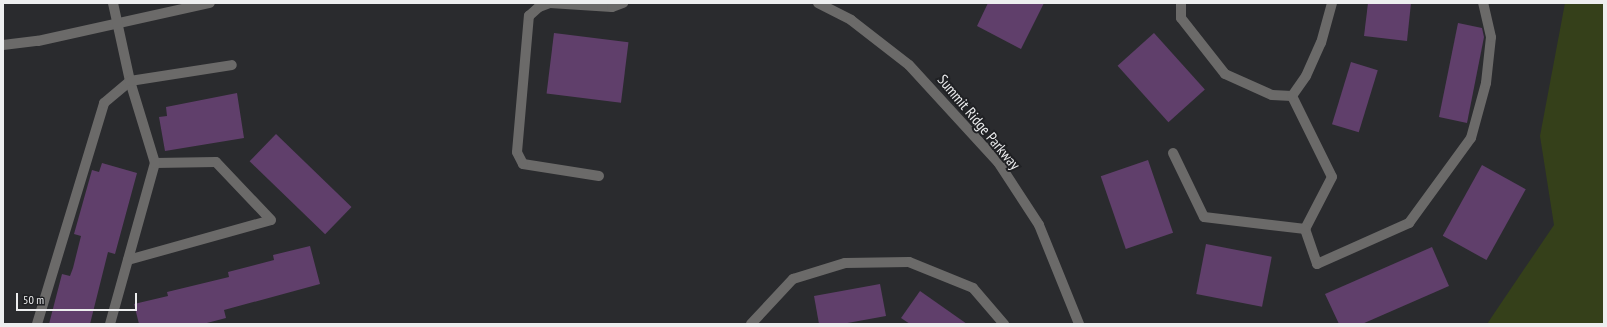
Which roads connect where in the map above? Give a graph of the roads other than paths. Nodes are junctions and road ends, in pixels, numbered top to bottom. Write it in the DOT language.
graph roads {
  1 [pos="113,3"];
  2 [pos="210,3"];
  3 [pos="623,3"];
  4 [pos="818,3"];
  5 [pos="1180,3"];
  6 [pos="1332,3"];
  7 [pos="1483,3"];
  8 [pos="117,24"];
  9 [pos="3,45"];
  10 [pos="232,65"];
  11 [pos="130,81"];
  12 [pos="1292,96"];
  13 [pos="1173,153"];
  14 [pos="155,163"];
  15 [pos="599,176"];
  16 [pos="1305,230"];
  17 [pos="128,260"];
  18 [pos="37,324"];
  19 [pos="110,324"];
  20 [pos="751,324"];
  21 [pos="1004,324"];
  22 [pos="1080,324"];
  1 -- 8 [label="street"];
  2 -- 8 [label="street"];
  3 -- 15 [label="street"];
  4 -- 22 [label="street, Summit Ridge Parkway"];
  5 -- 12 [label="street"];
  6 -- 12 [label="street"];
  7 -- 16 [label="street"];
  8 -- 9 [label="street"];
  8 -- 11 [label="street"];
  10 -- 11 [label="street"];
  11 -- 14 [label="street"];
  11 -- 18 [label="street"];
  12 -- 16 [label="street"];
  13 -- 16 [label="street"];
  14 -- 17 [label="street"];
  14 -- 17 [label="street"];
  17 -- 19 [label="street"];
  20 -- 21 [label="street"];
}
